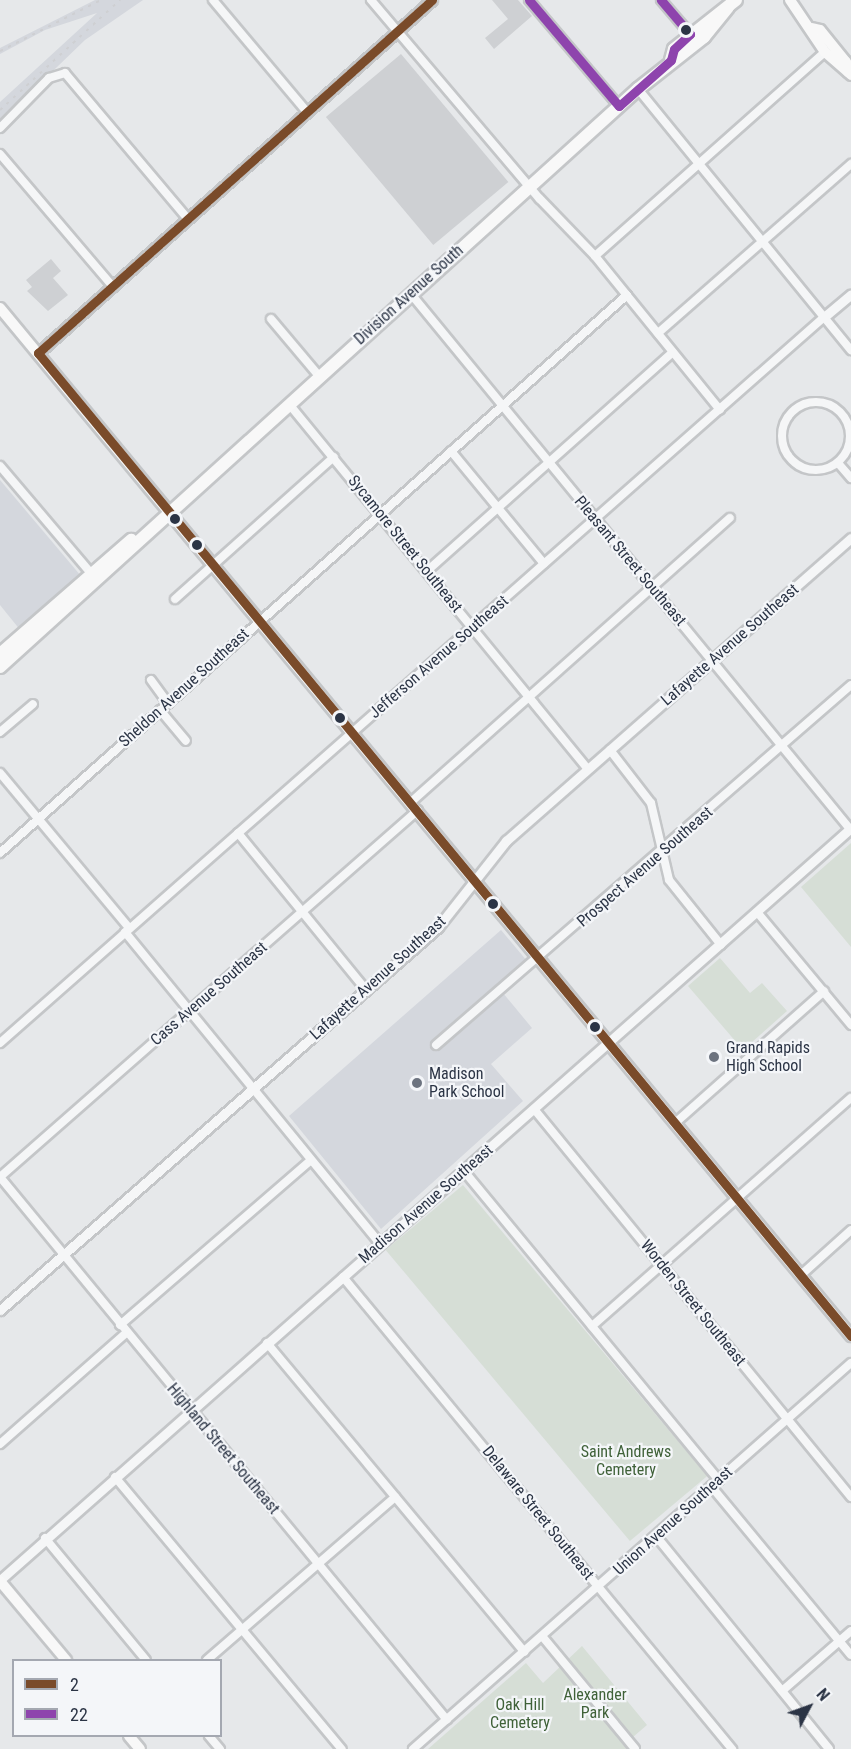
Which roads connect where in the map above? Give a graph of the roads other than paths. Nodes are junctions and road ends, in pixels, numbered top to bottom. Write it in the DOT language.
graph roads {
  1 [pos="213,0"];
  2 [pos="371,0"];
  3 [pos="432,0"];
  4 [pos="530,0"];
  5 [pos="661,0"];
  6 [pos="790,0"];
  7 [pos="732,3"];
  8 [pos="812,28"];
  9 [pos="397,31"];
  10 [pos="690,34"];
  11 [pos="825,52"];
  12 [pos="671,60"];
  13 [pos="850,74"];
  14 [pos="638,89"];
  15 [pos="619,106"];
  16 [pos="307,112"];
  17 [pos="0,128"];
  18 [pos="0,154"];
  19 [pos="700,164"];
  20 [pos="851,164"];
  21 [pos="529,186"];
  22 [pos="188,219"];
  23 [pos="762,241"];
  24 [pos="595,256"];
  25 [pos="112,288"];
  26 [pos="411,294"];
  27 [pos="851,294"];
  28 [pos="627,296"];
  29 [pos="0,308"];
  30 [pos="824,317"];
  31 [pos="271,319"];
  32 [pos="657,333"];
  33 [pos="851,350"];
  34 [pos="673,352"];
  35 [pos="38,353"];
  36 [pos="319,376"];
  37 [pos="289,404"];
  38 [pos="502,405"];
  39 [pos="720,410"];
  40 [pos="451,451"];
  41 [pos="334,457"];
  42 [pos="548,462"];
  43 [pos="838,463"];
  44 [pos="0,466"];
  45 [pos="851,478"];
  46 [pos="498,507"];
  47 [pos="170,509"];
  48 [pos="380,514"];
  49 [pos="730,518"];
  50 [pos="596,520"];
  51 [pos="851,538"];
  52 [pos="214,563"];
  53 [pos="544,564"];
  54 [pos="427,571"];
  55 [pos="93,577"];
  56 [pos="651,587"];
  57 [pos="175,599"];
  58 [pos="260,620"];
  59 [pos="473,627"];
  60 [pos="0,654"];
  61 [pos="712,662"];
  62 [pos="0,667"];
  63 [pos="151,680"];
  64 [pos="851,685"];
  65 [pos="530,696"];
  66 [pos="168,703"];
  67 [pos="33,704"];
  68 [pos="160,710"];
  69 [pos="0,732"];
  70 [pos="353,733"];
  71 [pos="186,741"];
  72 [pos="782,746"];
  73 [pos="610,750"];
  74 [pos="588,769"];
  75 [pos="0,773"];
  76 [pos="415,806"];
  77 [pos="37,819"];
  78 [pos="850,828"];
  79 [pos="238,833"];
  80 [pos="0,853"];
  81 [pos="660,854"];
  82 [pos="476,880"];
  83 [pos="303,911"];
  84 [pos="757,912"];
  85 [pos="127,930"];
  86 [pos="721,945"];
  87 [pos="540,958"];
  88 [pos="366,990"];
  89 [pos="824,991"];
  90 [pos="189,1011"];
  91 [pos="851,1025"];
  92 [pos="0,1043"];
  93 [pos="608,1044"];
  94 [pos="436,1045"];
  95 [pos="254,1088"];
  96 [pos="851,1098"];
  97 [pos="534,1109"];
  98 [pos="675,1123"];
  99 [pos="311,1160"];
  100 [pos="464,1171"];
  101 [pos="0,1177"];
  102 [pos="737,1198"];
  103 [pos="851,1230"];
  104 [pos="380,1244"];
  105 [pos="63,1256"];
  106 [pos="661,1264"];
  107 [pos="801,1275"];
  108 [pos="343,1277"];
  109 [pos="0,1310"];
  110 [pos="120,1326"];
  111 [pos="592,1326"];
  112 [pos="126,1333"];
  113 [pos="851,1336"];
  114 [pos="267,1343"];
  115 [pos="851,1363"];
  116 [pos="190,1410"];
  117 [pos="788,1419"];
  118 [pos="0,1444"];
  119 [pos="115,1477"];
  120 [pos="719,1480"];
  121 [pos="711,1486"];
  122 [pos="395,1497"];
  123 [pos="851,1497"];
  124 [pos="656,1536"];
  125 [pos="45,1538"];
  126 [pos="320,1563"];
  127 [pos="0,1580"];
  128 [pos="599,1587"];
  129 [pos="243,1630"];
  130 [pos="851,1631"];
  131 [pos="542,1636"];
  132 [pos="839,1641"];
  133 [pos="524,1652"];
  134 [pos="851,1655"];
  135 [pos="65,1659"];
  136 [pos="145,1659"];
  137 [pos="208,1659"];
  138 [pos="782,1691"];
  139 [pos="447,1719"];
  140 [pos="130,1737"];
  141 [pos="210,1737"];
  142 [pos="140,1749"];
  143 [pos="220,1749"];
  144 [pos="342,1749"];
  145 [pos="413,1749"];
  146 [pos="635,1749"];
  147 [pos="732,1749"];
  148 [pos="829,1749"];
  1 -- 16 [label="street"];
  2 -- 9 [label="street"];
  3 -- 9 [label="street"];
  4 -- 15 [label="street"];
  5 -- 10 [label="street"];
  6 -- 8 [label="main road"];
  7 -- 10 [label="main road, Division Avenue South"];
  7 -- 12 [label="main road, Division Avenue South"];
  8 -- 11 [label="main road"];
  8 -- 13 [label="main road"];
  9 -- 16 [label="street"];
  9 -- 21 [label="street"];
  10 -- 12 [label="main road, Division Avenue South"];
  11 -- 13 [label="main road"];
  11 -- 19 [label="street"];
  12 -- 14 [label="main road, Division Avenue South"];
  14 -- 15 [label="main road, Division Avenue South"];
  14 -- 19 [label="street"];
  15 -- 21 [label="main road, Division Avenue South"];
  16 -- 22 [label="street"];
  17 -- 22 [label="street"];
  18 -- 25 [label="street"];
  19 -- 23 [label="street"];
  19 -- 24 [label="street"];
  20 -- 23 [label="street"];
  21 -- 24 [label="street"];
  21 -- 26 [label="main road, Division Avenue South"];
  22 -- 25 [label="street"];
  23 -- 30 [label="street"];
  23 -- 32 [label="street"];
  24 -- 28 [label="street"];
  25 -- 35 [label="street"];
  26 -- 36 [label="main road, Division Avenue South"];
  26 -- 38 [label="street, Pleasant Street Southeast"];
  27 -- 30 [label="street, Jefferson Avenue Southeast"];
  28 -- 32 [label="street"];
  28 -- 38 [label="street, Sheldon Avenue Southeast"];
  29 -- 35 [label="main road"];
  30 -- 33 [label="street"];
  30 -- 39 [label="street, Jefferson Avenue Southeast"];
  31 -- 36 [label="street"];
  32 -- 34 [label="street"];
  34 -- 39 [label="street"];
  34 -- 42 [label="street"];
  35 -- 47 [label="main road"];
  36 -- 37 [label="main road, Division Avenue South"];
  37 -- 41 [label="street, Sycamore Street Southeast"];
  37 -- 47 [label="main road, Division Avenue South"];
  38 -- 40 [label="street, Sheldon Avenue Southeast"];
  38 -- 42 [label="street, Pleasant Street Southeast"];
  39 -- 50 [label="street, Jefferson Avenue Southeast"];
  40 -- 46 [label="street"];
  40 -- 48 [label="street, Sheldon Avenue Southeast"];
  41 -- 48 [label="street, Sycamore Street Southeast"];
  41 -- 52 [label="street"];
  42 -- 46 [label="street"];
  42 -- 50 [label="street, Pleasant Street Southeast"];
  43 -- 43 [label="street"];
  43 -- 45 [label="street"];
  44 -- 55 [label="street"];
  46 -- 53 [label="street"];
  46 -- 54 [label="street"];
  47 -- 52 [label="main road"];
  47 -- 55 [label="main road, Division Avenue South"];
  48 -- 54 [label="street, Sycamore Street Southeast"];
  48 -- 58 [label="street, Sheldon Avenue Southeast"];
  49 -- 56 [label="street, Cass Avenue Southeast"];
  50 -- 53 [label="street, Jefferson Avenue Southeast"];
  50 -- 56 [label="street, Pleasant Street Southeast"];
  51 -- 61 [label="street, Lafayette Avenue Southeast"];
  52 -- 57 [label="street"];
  52 -- 58 [label="main road"];
  53 -- 59 [label="street, Jefferson Avenue Southeast"];
  54 -- 59 [label="street, Sycamore Street Southeast"];
  55 -- 60 [label="main road, Division Avenue South"];
  55 -- 62 [label="main road, Division Avenue South"];
  56 -- 61 [label="street, Pleasant Street Southeast"];
  56 -- 65 [label="street, Cass Avenue Southeast"];
  58 -- 66 [label="street, Sheldon Avenue Southeast"];
  58 -- 70 [label="main road"];
  59 -- 65 [label="street, Sycamore Street Southeast"];
  59 -- 70 [label="street, Jefferson Avenue Southeast"];
  61 -- 72 [label="street, Pleasant Street Southeast"];
  61 -- 73 [label="street, Lafayette Avenue Southeast"];
  63 -- 66 [label="street"];
  64 -- 72 [label="street, Prospect Avenue Southeast"];
  65 -- 74 [label="street, Sycamore Street Southeast"];
  65 -- 76 [label="street, Cass Avenue Southeast"];
  66 -- 68 [label="street, Sheldon Avenue Southeast"];
  67 -- 69 [label="street"];
  68 -- 71 [label="street"];
  68 -- 77 [label="street, Sheldon Avenue Southeast"];
  70 -- 76 [label="main road"];
  70 -- 79 [label="street, Jefferson Avenue Southeast"];
  72 -- 78 [label="street, Pleasant Street Southeast"];
  72 -- 81 [label="street, Prospect Avenue Southeast"];
  73 -- 74 [label="street, Lafayette Avenue Southeast"];
  73 -- 81 [label="street"];
  74 -- 82 [label="street, Lafayette Avenue Southeast"];
  75 -- 77 [label="street"];
  76 -- 82 [label="main road"];
  76 -- 83 [label="street, Cass Avenue Southeast"];
  77 -- 80 [label="street, Sheldon Avenue Southeast"];
  77 -- 85 [label="street"];
  78 -- 84 [label="street, Madison Avenue Southeast"];
  79 -- 83 [label="street"];
  79 -- 85 [label="street, Jefferson Avenue Southeast"];
  81 -- 86 [label="street"];
  81 -- 87 [label="street, Prospect Avenue Southeast"];
  82 -- 87 [label="main road"];
  82 -- 88 [label="street, Lafayette Avenue Southeast"];
  83 -- 88 [label="street"];
  83 -- 90 [label="street, Cass Avenue Southeast"];
  84 -- 86 [label="street, Madison Avenue Southeast"];
  84 -- 89 [label="street"];
  85 -- 90 [label="street"];
  85 -- 92 [label="street, Jefferson Avenue Southeast"];
  86 -- 93 [label="street, Madison Avenue Southeast"];
  87 -- 93 [label="main road"];
  87 -- 94 [label="street, Prospect Avenue Southeast"];
  88 -- 95 [label="street, Lafayette Avenue Southeast"];
  89 -- 91 [label="street"];
  89 -- 98 [label="street"];
  90 -- 95 [label="street"];
  90 -- 101 [label="street, Cass Avenue Southeast"];
  93 -- 97 [label="street, Madison Avenue Southeast"];
  93 -- 98 [label="main road"];
  95 -- 99 [label="street"];
  95 -- 105 [label="street, Lafayette Avenue Southeast"];
  96 -- 102 [label="street"];
  97 -- 100 [label="street, Madison Avenue Southeast"];
  97 -- 106 [label="street, Worden Street Southeast"];
  98 -- 102 [label="main road"];
  99 -- 104 [label="street"];
  99 -- 110 [label="street"];
  100 -- 104 [label="street, Madison Avenue Southeast"];
  100 -- 111 [label="street"];
  101 -- 105 [label="street, Highland Street Southeast"];
  102 -- 106 [label="street"];
  102 -- 107 [label="main road"];
  103 -- 107 [label="street"];
  104 -- 108 [label="street, Madison Avenue Southeast"];
  105 -- 109 [label="street, Lafayette Avenue Southeast"];
  105 -- 110 [label="street, Highland Street Southeast"];
  106 -- 111 [label="street"];
  106 -- 117 [label="street, Worden Street Southeast"];
  107 -- 113 [label="main road"];
  108 -- 114 [label="street, Madison Avenue Southeast"];
  108 -- 128 [label="street, Delaware Street Southeast"];
  110 -- 112 [label="street, Highland Street Southeast"];
  111 -- 120 [label="street"];
  112 -- 116 [label="street, Highland Street Southeast"];
  112 -- 118 [label="street"];
  114 -- 116 [label="street, Madison Avenue Southeast"];
  114 -- 122 [label="street"];
  115 -- 117 [label="street, Union Avenue Southeast"];
  116 -- 119 [label="street, Madison Avenue Southeast"];
  116 -- 126 [label="street, Highland Street Southeast"];
  117 -- 120 [label="street, Union Avenue Southeast"];
  117 -- 123 [label="street, Worden Street Southeast"];
  119 -- 125 [label="street, Madison Avenue Southeast"];
  119 -- 129 [label="street"];
  120 -- 121 [label="street, Union Avenue Southeast"];
  121 -- 124 [label="street, Union Avenue Southeast"];
  121 -- 132 [label="street"];
  122 -- 126 [label="street"];
  122 -- 133 [label="street"];
  124 -- 128 [label="street, Union Avenue Southeast"];
  124 -- 138 [label="street"];
  125 -- 127 [label="street, Madison Avenue Southeast"];
  125 -- 136 [label="street"];
  126 -- 129 [label="street"];
  126 -- 139 [label="street, Highland Street Southeast"];
  127 -- 135 [label="main road"];
  128 -- 131 [label="street, Union Avenue Southeast"];
  128 -- 147 [label="street, Delaware Street Southeast"];
  129 -- 137 [label="street"];
  129 -- 144 [label="street"];
  130 -- 132 [label="street"];
  131 -- 133 [label="street, Union Avenue Southeast"];
  131 -- 146 [label="street"];
  132 -- 134 [label="street"];
  132 -- 138 [label="street"];
  133 -- 139 [label="street, Union Avenue Southeast"];
  138 -- 148 [label="street"];
  139 -- 145 [label="street, Union Avenue Southeast"];
  140 -- 142 [label="main road"];
  141 -- 143 [label="street"];
}
